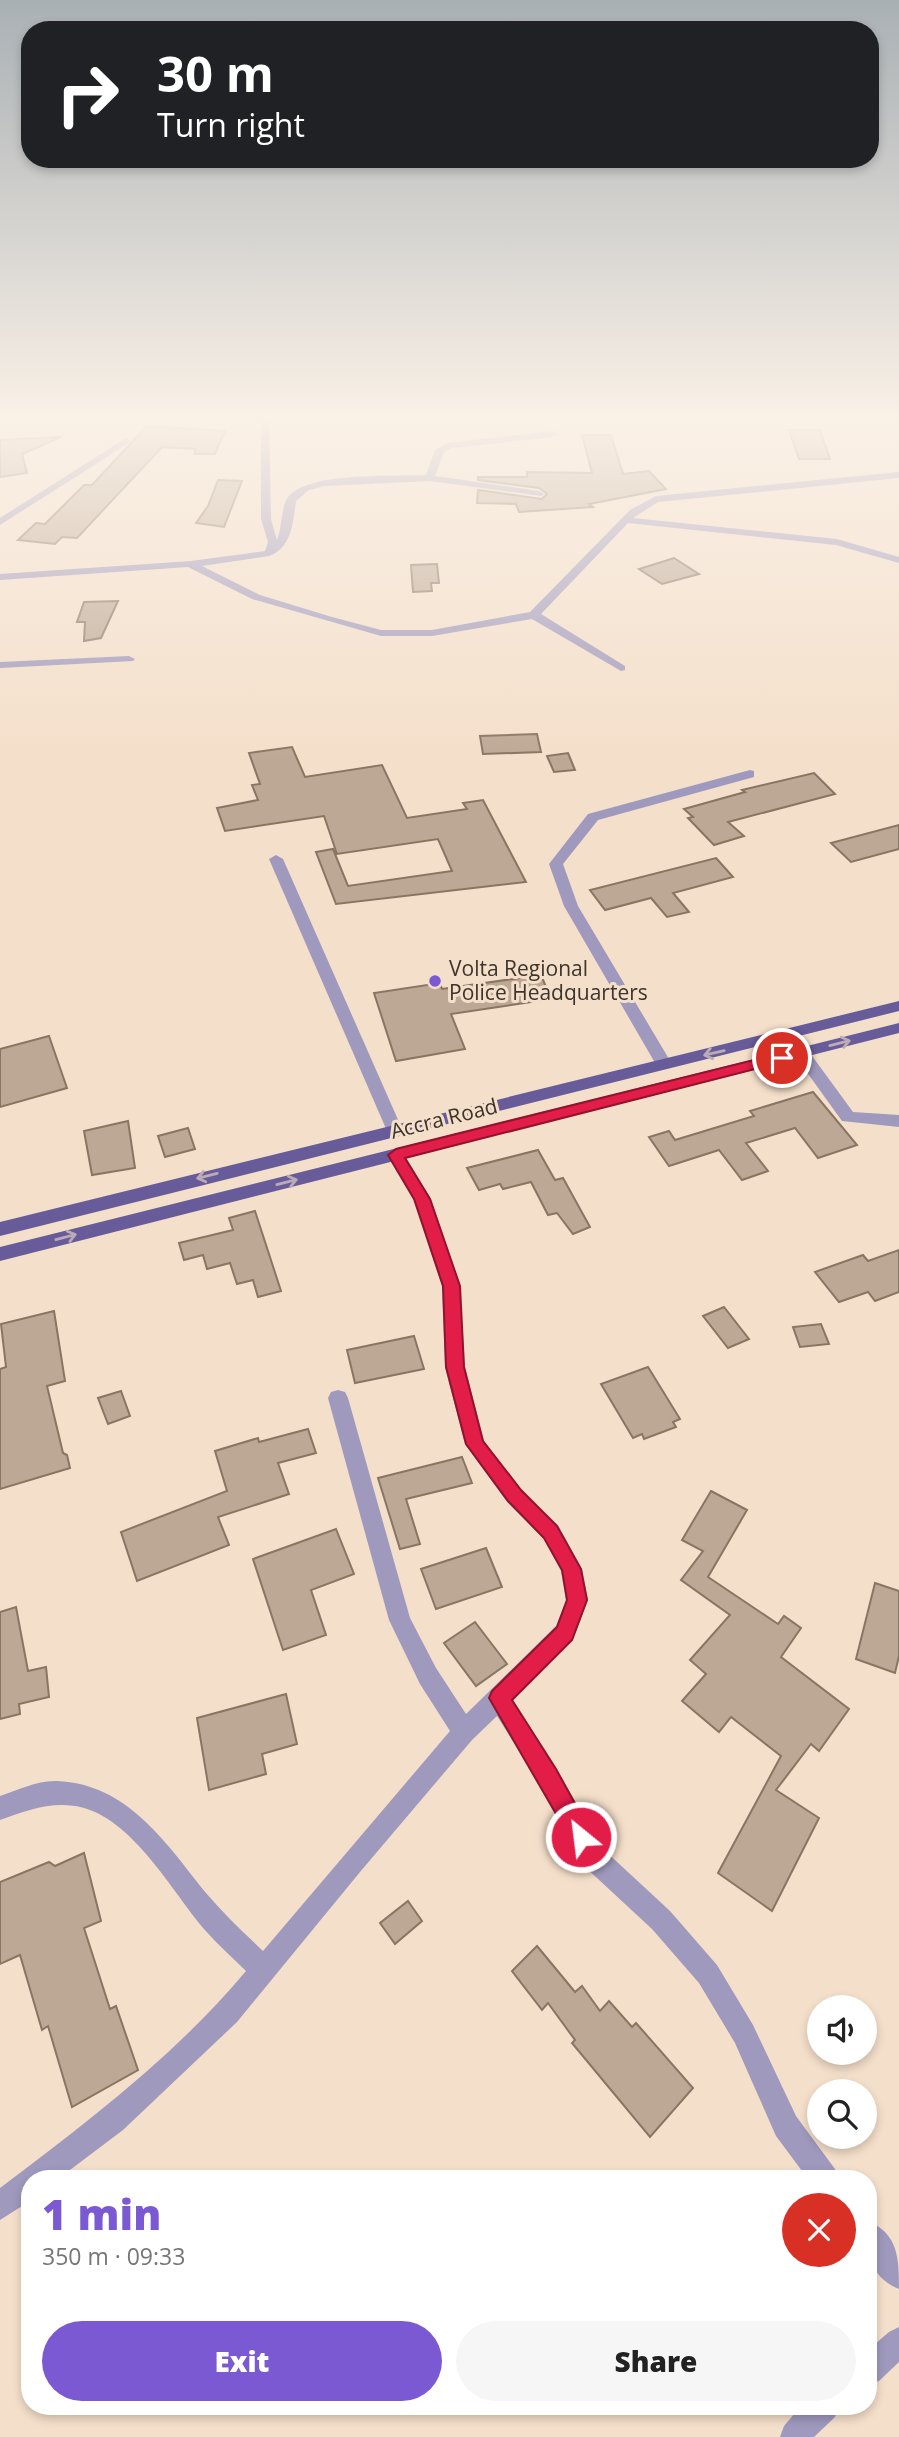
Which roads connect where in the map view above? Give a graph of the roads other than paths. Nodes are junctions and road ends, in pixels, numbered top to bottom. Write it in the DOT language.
graph roads {
  1 [pos="271,533"];
  2 [pos="284,533"];
  3 [pos="614,533"];
  4 [pos="748,533"];
  5 [pos="269,552"];
  6 [pos="899,560"];
  7 [pos="190,564"];
  8 [pos="0,577"];
  9 [pos="534,615"];
  10 [pos="129,659"];
  11 [pos="0,665"];
  12 [pos="621,668"];
  13 [pos="750,774"];
  14 [pos="276,859"];
  15 [pos="899,1006"];
  16 [pos="899,1028"];
  17 [pos="801,1053"];
  18 [pos="664,1064"];
  19 [pos="899,1121"];
  20 [pos="395,1131"];
  21 [pos="396,1155"];
  22 [pos="0,1229"];
  23 [pos="0,1254"];
  24 [pos="338,1398"];
  25 [pos="499,1698"];
  26 [pos="464,1732"];
  27 [pos="0,1808"];
  28 [pos="264,1970"];
  29 [pos="48,2170"];
  30 [pos="818,2170"];
  31 [pos="21,2190"];
  32 [pos="0,2206"];
  33 [pos="877,2247"];
  34 [pos="899,2276"];
  35 [pos="899,2342"];
  36 [pos="877,2362"];
  37 [pos="814,2415"];
  38 [pos="795,2437"];
  1 -- 5 [label="street"];
  2 -- 5 [label="street"];
  3 -- 9 [label="street"];
  4 -- 6 [label="street"];
  5 -- 7 [label="street"];
  7 -- 8 [label="street"];
  7 -- 9 [label="street"];
  9 -- 12 [label="street"];
  10 -- 11 [label="street"];
  13 -- 18 [label="street"];
  14 -- 20 [label="street"];
  15 -- 18 [label="main road, Accra Road, one-way"];
  17 -- 16 [label="main road, Accra Road, one-way"];
  17 -- 19 [label="street"];
  17 -- 21 [label="main road, Accra Road"];
  18 -- 20 [label="main road, Accra Road"];
  20 -- 22 [label="main road, Accra Road, one-way"];
  23 -- 21 [label="main road, Accra Road, one-way"];
  21 -- 25 [label="street"];
  24 -- 26 [label="street"];
  25 -- 26 [label="street"];
  25 -- 30 [label="street"];
  26 -- 28 [label="street"];
  27 -- 28 [label="street"];
  28 -- 29 [label="street"];
  31 -- 32 [label="street"];
  33 -- 34 [label="street"];
  35 -- 36 [label="street"];
  37 -- 38 [label="street"];
}
